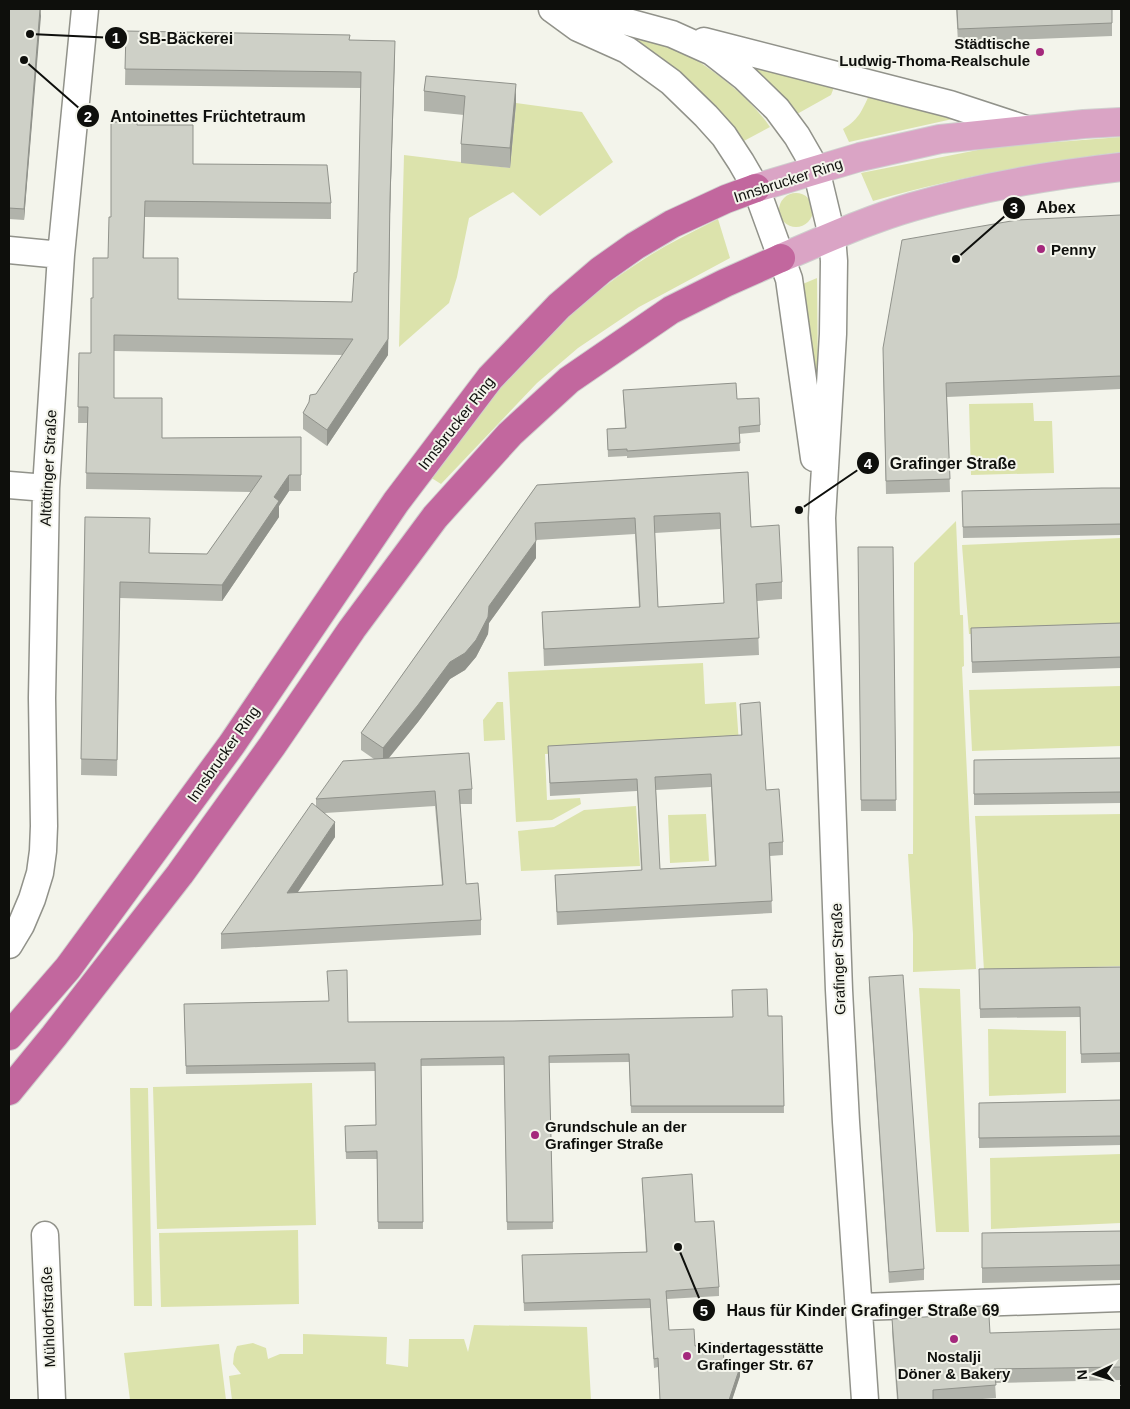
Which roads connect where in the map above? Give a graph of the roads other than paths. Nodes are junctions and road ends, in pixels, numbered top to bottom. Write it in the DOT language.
graph roads {
  1 [pos="85,9"];
  2 [pos="552,9"];
  3 [pos="672,34"];
  4 [pos="1121,122"];
  5 [pos="1026,130"];
  6 [pos="1121,167"];
  7 [pos="816,170"];
  8 [pos="756,188"];
  9 [pos="832,236"];
  10 [pos="9,250"];
  11 [pos="61,255"];
  12 [pos="781,258"];
  13 [pos="9,485"];
  14 [pos="46,488"];
  15 [pos="822,518"];
  16 [pos="15,935"];
  17 [pos="9,1036"];
  18 [pos="9,1091"];
  19 [pos="45,1235"];
  20 [pos="1121,1298"];
  21 [pos="860,1306"];
  22 [pos="52,1400"];
  23 [pos="866,1400"];
  1 -- 11 [label="street, Altöttinger Straße"];
  2 -- 3 [label="street"];
  2 -- 8 [label="street, Grafinger Straße"];
  3 -- 5 [label="street"];
  3 -- 7 [label="street, Grafinger Straße"];
  4 -- 5 [label="main road, Innsbrucker Ring"];
  5 -- 7 [label="main road, Innsbrucker Ring"];
  6 -- 9 [label="main road"];
  7 -- 8 [label="main road, Innsbrucker Ring"];
  7 -- 9 [label="street, Grafinger Straße"];
  8 -- 12 [label="street, Grafinger Straße"];
  8 -- 17 [label="highway, Innsbrucker Ring"];
  9 -- 12 [label="main road"];
  9 -- 15 [label="street, Grafinger Straße"];
  10 -- 11 [label="street"];
  11 -- 14 [label="street, Altöttinger Straße"];
  12 -- 15 [label="street, Grafinger Straße"];
  12 -- 18 [label="highway"];
  13 -- 14 [label="street"];
  14 -- 16 [label="street, Altöttinger Straße"];
  15 -- 21 [label="street, Grafinger Straße"];
  19 -- 22 [label="street, Mühldorfstraße"];
  20 -- 21 [label="street"];
  21 -- 23 [label="street, Grafinger Straße"];
}
